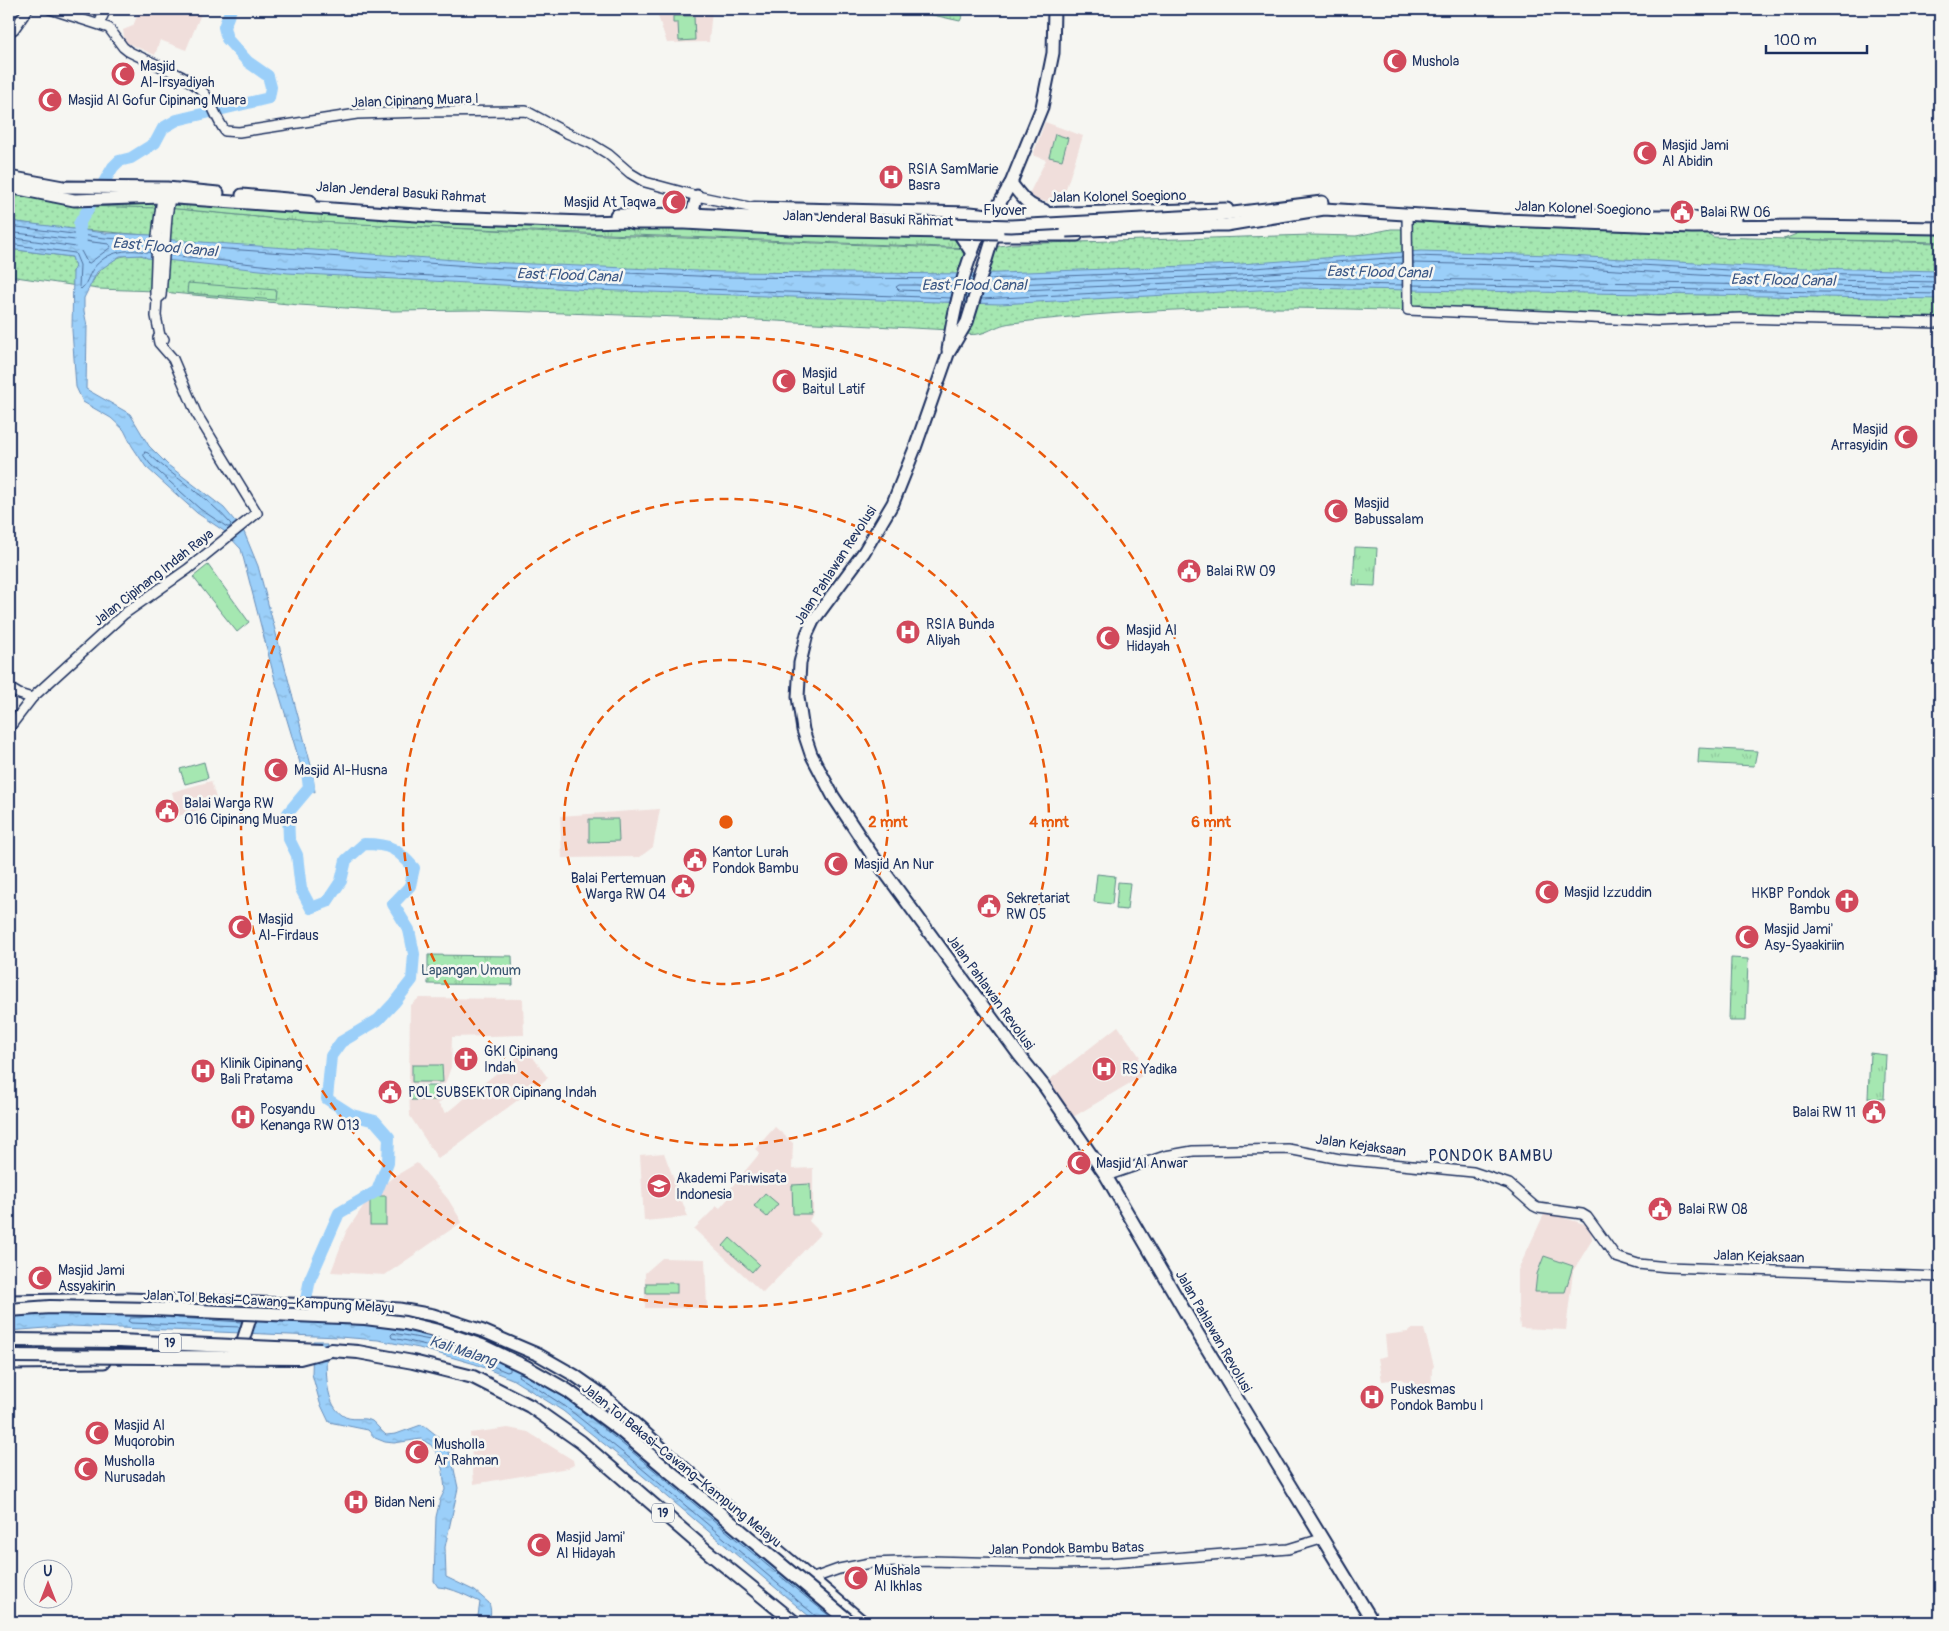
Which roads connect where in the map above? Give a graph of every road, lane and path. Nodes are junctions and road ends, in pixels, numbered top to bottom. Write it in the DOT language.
graph roads {
  1 [pos="28,9"];
  2 [pos="50,9"];
  3 [pos="106,9"];
  4 [pos="1054,9"];
  5 [pos="99,24"];
  6 [pos="9,32"];
  7 [pos="9,177"];
  8 [pos="1011,183"];
  9 [pos="9,188"];
  10 [pos="125,192"];
  11 [pos="697,196"];
  12 [pos="166,198"];
  13 [pos="1249,211"];
  14 [pos="904,212"];
  15 [pos="1052,212"];
  16 [pos="970,213"];
  17 [pos="692,214"];
  18 [pos="995,214"];
  19 [pos="1407,214"];
  20 [pos="755,217"];
  21 [pos="1219,222"];
  22 [pos="1940,222"];
  23 [pos="792,224"];
  24 [pos="1940,228"];
  25 [pos="933,234"];
  26 [pos="960,235"];
  27 [pos="978,235"];
  28 [pos="999,235"];
  29 [pos="1040,235"];
  30 [pos="971,255"];
  31 [pos="1940,323"];
  32 [pos="948,354"];
  33 [pos="9,688"];
  34 [pos="19,694"];
  35 [pos="32,698"];
  36 [pos="26,706"];
  37 [pos="9,728"];
  38 [pos="1106,1176"];
  39 [pos="1940,1276"];
  40 [pos="9,1301"];
  41 [pos="197,1302"];
  42 [pos="300,1304"];
  43 [pos="9,1310"];
  44 [pos="252,1310"];
  45 [pos="9,1340"];
  46 [pos="331,1350"];
  47 [pos="9,1356"];
  48 [pos="9,1363"];
  49 [pos="1321,1539"];
  50 [pos="811,1578"];
  51 [pos="794,1622"];
  52 [pos="850,1622"];
  53 [pos="863,1622"];
  54 [pos="1373,1622"];
  1 -- 6 [label="street"];
  2 -- 5 [label="street"];
  3 -- 5 [label="street"];
  4 -- 8 [label="main road, Jalan Pahlawan Revolusi"];
  5 -- 11 [label="street, Jalan Cipinang Muara I"];
  7 -- 10 [label="main road, Jalan Jenderal Basuki Rahmat"];
  8 -- 15 [label="main road"];
  8 -- 16 [label="main road"];
  8 -- 18 [label="main road, Jalan Pahlawan Revolusi"];
  9 -- 10 [label="main road, Jalan Jenderal Basuki Rahmat"];
  10 -- 12 [label="main road, Jalan Jenderal Basuki Rahmat"];
  10 -- 17 [label="main road, Jalan Jenderal Basuki Rahmat"];
  11 -- 17 [label="main road"];
  11 -- 20 [label="street, Jalan Cipinang Muara I"];
  12 -- 20 [label="main road, Jalan Jenderal Basuki Rahmat"];
  12 -- 35 [label="street, Jalan Cipinang Indah Raya"];
  13 -- 15 [label="main road, Jalan Kolonel Soegiono"];
  13 -- 21 [label="main road, Jalan Kolonel Soegiono"];
  13 -- 22 [label="main road, Jalan Kolonel Soegiono"];
  14 -- 16 [label="main road, Jalan Jenderal Basuki Rahmat"];
  14 -- 20 [label="main road, Jalan Jenderal Basuki Rahmat"];
  14 -- 25 [label="main road"];
  15 -- 18 [label="main road, Jalan Kolonel Soegiono"];
  15 -- 29 [label="main road"];
  16 -- 18 [label="main road, Jalan Jenderal Basuki Rahmat"];
  17 -- 20 [label="main road, Jalan Jenderal Basuki Rahmat"];
  18 -- 27 [label="main road, Jalan Pahlawan Revolusi"];
  18 -- 28 [label="main road, Jalan Pahlawan Revolusi"];
  19 -- 21 [label="main road, Jalan Kolonel Soegiono"];
  19 -- 24 [label="main road, Jalan Kolonel Soegiono"];
  19 -- 31 [label="street"];
  20 -- 23 [label="main road, Jalan Jenderal Basuki Rahmat"];
  20 -- 25 [label="main road, Jalan Jenderal Basuki Rahmat"];
  21 -- 23 [label="main road, Flyover, bridge"];
  21 -- 29 [label="main road, Jalan Kolonel Soegiono"];
  25 -- 26 [label="main road, Jalan Jenderal Basuki Rahmat"];
  26 -- 27 [label="main road, Jalan Jenderal Basuki Rahmat"];
  26 -- 30 [label="main road"];
  27 -- 28 [label="main road, Jalan Kolonel Soegiono"];
  27 -- 30 [label="main road, Jalan Pahlawan Revolusi"];
  28 -- 29 [label="main road, Jalan Kolonel Soegiono"];
  28 -- 32 [label="main road, Jalan Pahlawan Revolusi"];
  30 -- 32 [label="main road, Jalan Pahlawan Revolusi"];
  32 -- 38 [label="main road, Jalan Pahlawan Revolusi"];
  33 -- 34 [label="street"];
  34 -- 35 [label="street"];
  34 -- 36 [label="street"];
  35 -- 36 [label="street, Jalan Cipinang Indah Raya"];
  36 -- 37 [label="street, Jalan Cipinang Indah Raya"];
  38 -- 39 [label="street, Jalan Kejaksaan"];
  38 -- 49 [label="main road, Jalan Pahlawan Revolusi"];
  40 -- 41 [label="main road"];
  41 -- 42 [label="main road"];
  41 -- 44 [label="main road"];
  42 -- 44 [label="main road"];
  42 -- 50 [label="main road"];
  43 -- 52 [label="highway, Jalan Tol Bekasi–Cawang–Kampung Melayu, bridge"];
  44 -- 48 [label="main road, bridge"];
  45 -- 46 [label="highway, 19, bridge"];
  46 -- 47 [label="highway, bridge"];
  46 -- 51 [label="highway, 19"];
  49 -- 50 [label="street, Jalan Pondok Bambu Batas"];
  49 -- 54 [label="main road, Jalan Pahlawan Revolusi"];
  50 -- 53 [label="main road"];
}
